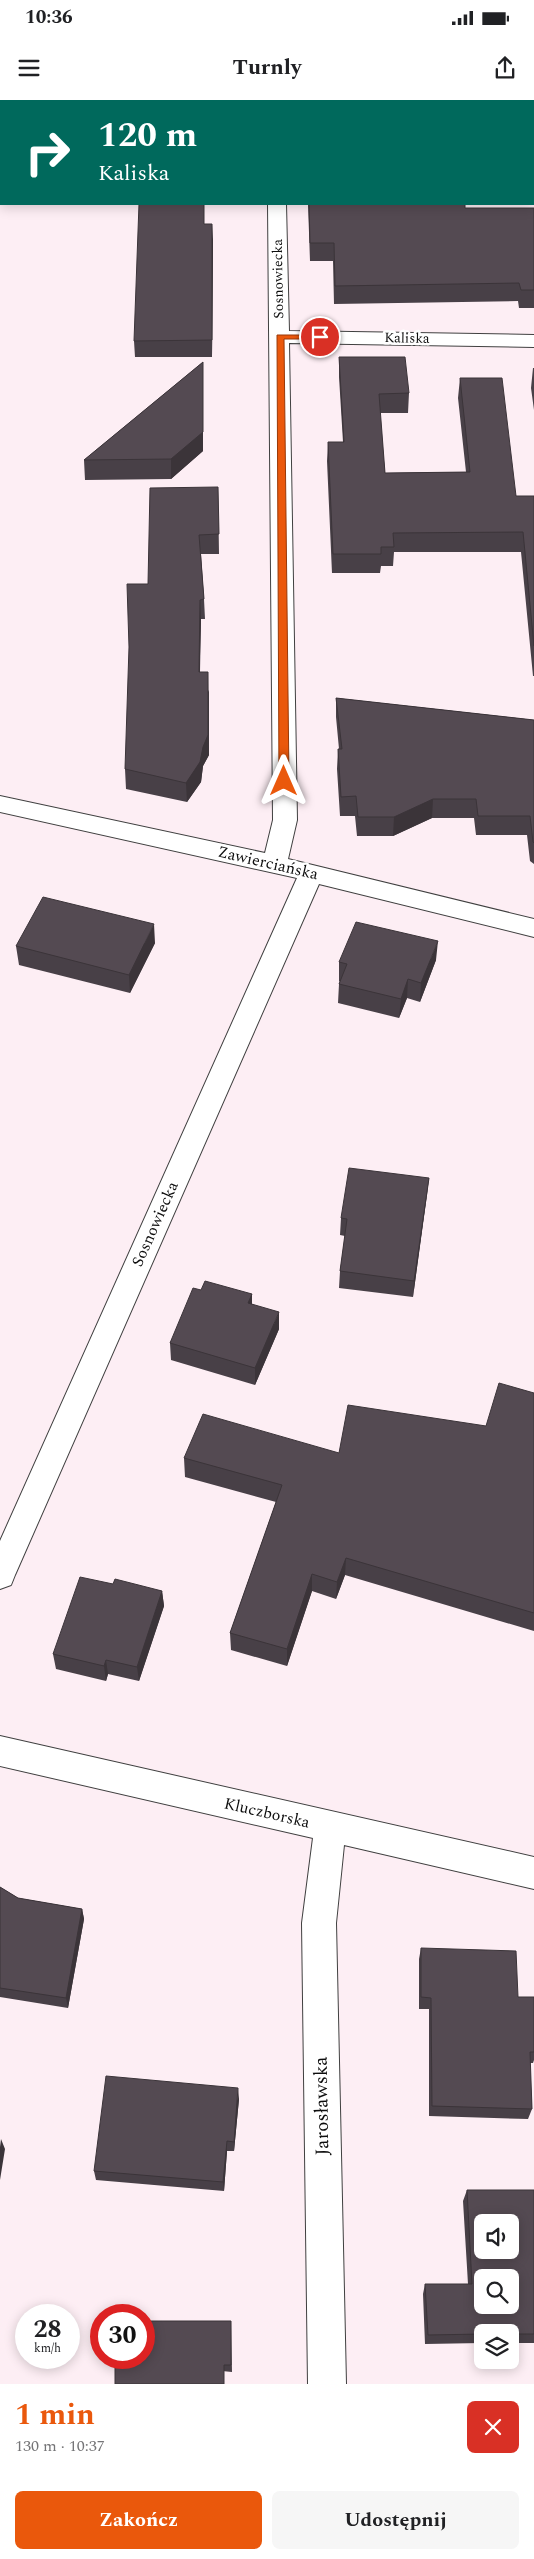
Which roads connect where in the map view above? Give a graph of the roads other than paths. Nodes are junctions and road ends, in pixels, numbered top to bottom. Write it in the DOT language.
graph roads {
  1 [pos="276,205"];
  2 [pos="280,336"];
  3 [pos="534,341"];
  4 [pos="0,804"];
  5 [pos="275,864"];
  6 [pos="311,873"];
  7 [pos="534,928"];
  8 [pos="0,1574"];
  9 [pos="0,1751"];
  10 [pos="330,1828"];
  11 [pos="534,1873"];
  12 [pos="327,2384"];
  1 -- 2 [label="street, Sosnowiecka"];
  2 -- 3 [label="street, Kaliska"];
  2 -- 5 [label="street, Sosnowiecka"];
  4 -- 5 [label="street, Zawierciańska"];
  5 -- 6 [label="street, Zawierciańska"];
  6 -- 7 [label="street, Zawierciańska"];
  6 -- 8 [label="street, Sosnowiecka"];
  9 -- 10 [label="street, Kluczborska"];
  10 -- 11 [label="street, Kluczborska"];
  10 -- 12 [label="street, Jarosławska"];
}
